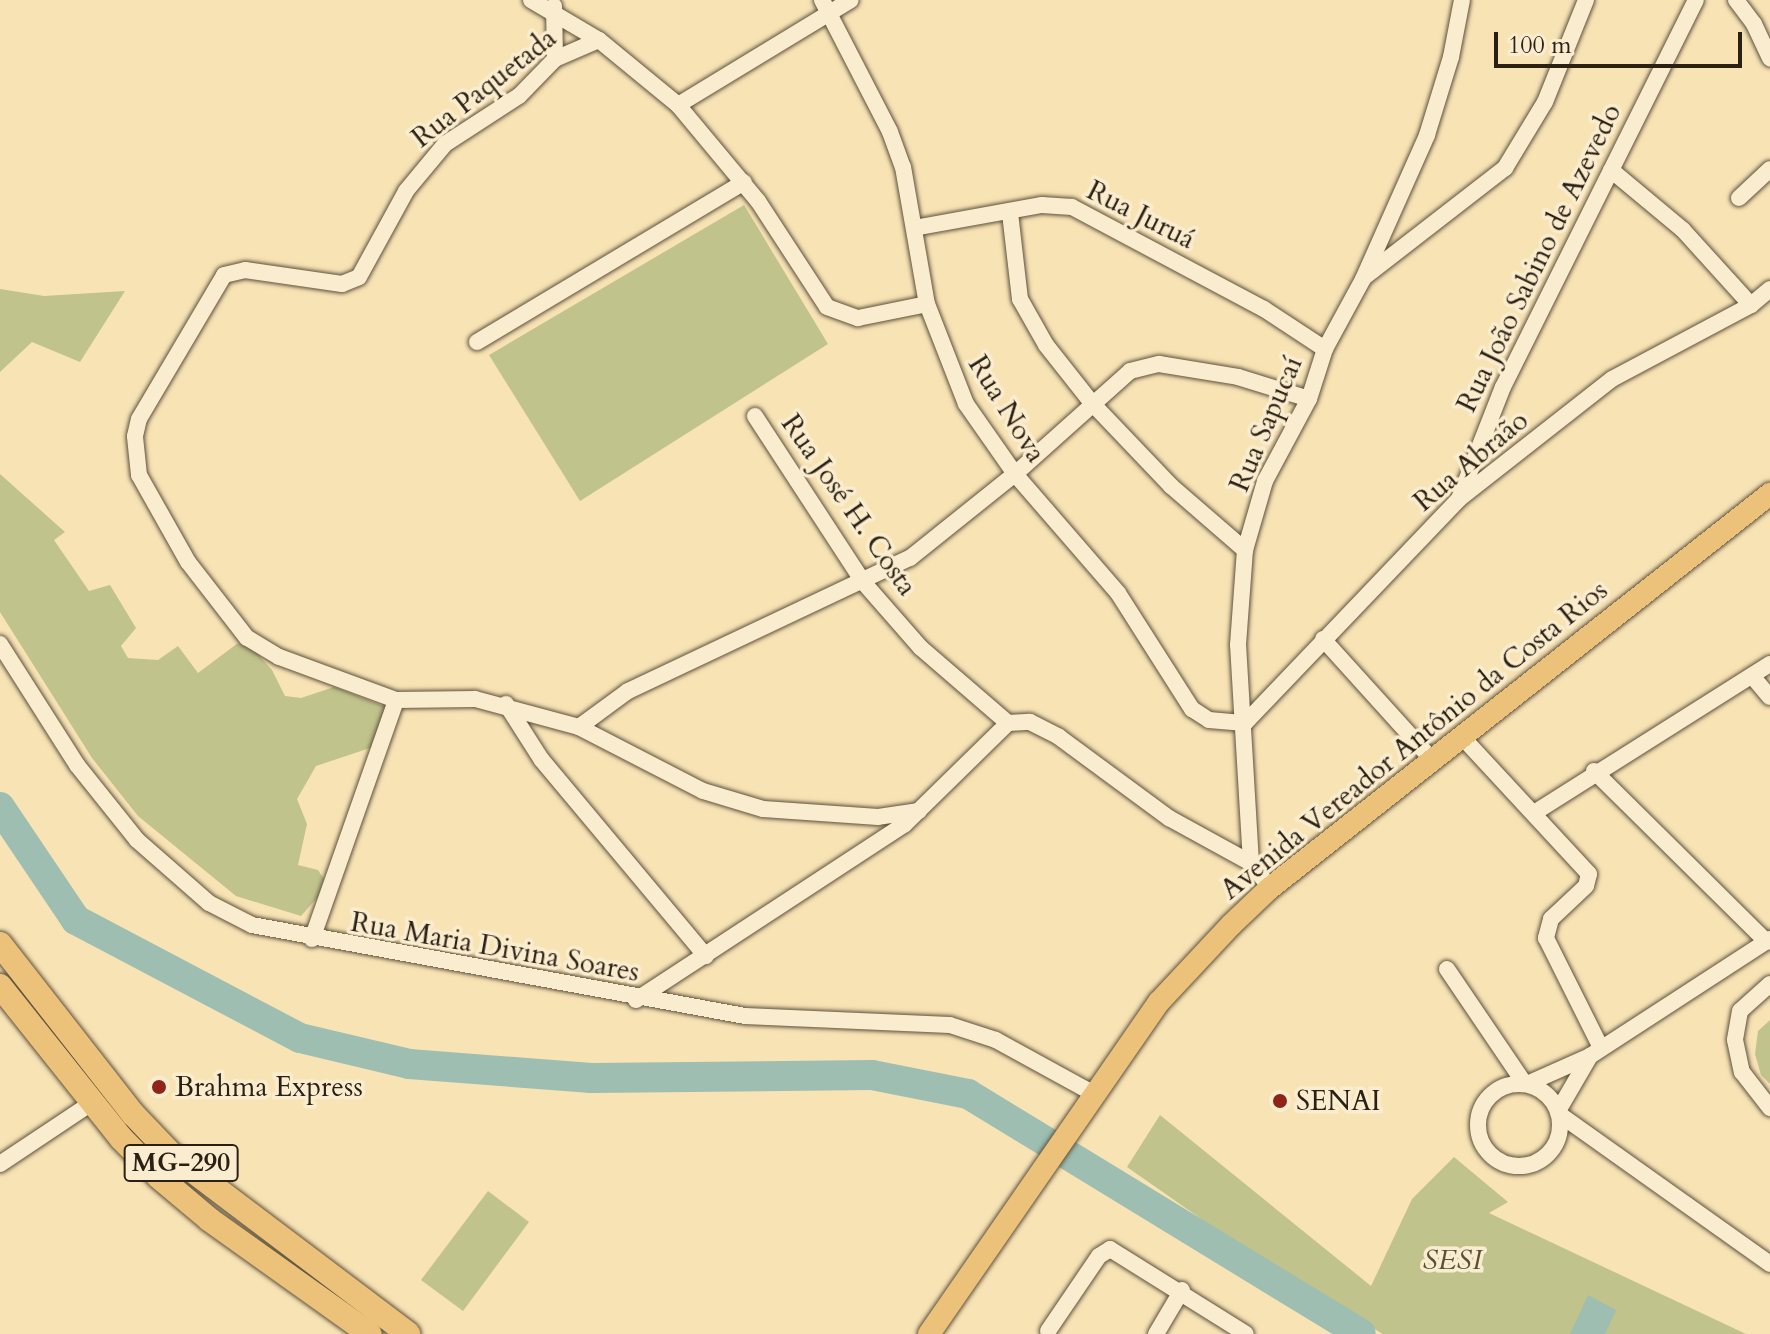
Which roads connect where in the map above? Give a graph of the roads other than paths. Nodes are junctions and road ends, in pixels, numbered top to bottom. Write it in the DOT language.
graph roads {
  1 [pos="531,0"];
  2 [pos="851,0"];
  3 [pos="1462,0"];
  4 [pos="1586,0"];
  5 [pos="1696,0"];
  6 [pos="1736,0"];
  7 [pos="554,6"];
  8 [pos="826,7"];
  9 [pos="599,40"];
  10 [pos="555,59"];
  11 [pos="1770,59"];
  12 [pos="678,105"];
  13 [pos="1770,169"];
  14 [pos="1611,170"];
  15 [pos="744,182"];
  16 [pos="1739,198"];
  17 [pos="1010,213"];
  18 [pos="914,228"];
  19 [pos="1363,279"];
  20 [pos="1770,289"];
  21 [pos="927,304"];
  22 [pos="1751,305"];
  23 [pos="477,342"];
  24 [pos="1325,349"];
  25 [pos="1309,399"];
  26 [pos="1091,402"];
  27 [pos="755,416"];
  28 [pos="1015,474"];
  29 [pos="1770,494"];
  30 [pos="1459,499"];
  31 [pos="1245,550"];
  32 [pos="864,583"];
  33 [pos="1323,639"];
  34 [pos="0,644"];
  35 [pos="1770,664"];
  36 [pos="1753,677"];
  37 [pos="1770,697"];
  38 [pos="396,700"];
  39 [pos="506,704"];
  40 [pos="1008,723"];
  41 [pos="1245,723"];
  42 [pos="579,727"];
  43 [pos="1464,739"];
  44 [pos="1434,762"];
  45 [pos="1594,771"];
  46 [pos="919,811"];
  47 [pos="1534,813"];
  48 [pos="1251,863"];
  49 [pos="1270,888"];
  50 [pos="312,939"];
  51 [pos="1769,940"];
  52 [pos="0,944"];
  53 [pos="706,956"];
  54 [pos="1447,969"];
  55 [pos="1770,984"];
  56 [pos="0,986"];
  57 [pos="636,1000"];
  58 [pos="1595,1052"];
  59 [pos="1526,1084"];
  60 [pos="93,1102"];
  61 [pos="1090,1103"];
  62 [pos="1770,1108"];
  63 [pos="1559,1113"];
  64 [pos="0,1164"];
  65 [pos="1770,1264"];
  66 [pos="1182,1290"];
  67 [pos="1048,1331"];
  68 [pos="369,1334"];
  69 [pos="408,1334"];
  70 [pos="929,1334"];
  71 [pos="1156,1334"];
  72 [pos="1246,1334"];
  1 -- 7 [label="street"];
  2 -- 8 [label="street"];
  3 -- 19 [label="street, Rua Sapucaí"];
  4 -- 19 [label="street"];
  5 -- 14 [label="street, Rua João Sabino de Azevedo"];
  6 -- 11 [label="street"];
  7 -- 9 [label="street"];
  7 -- 10 [label="street"];
  8 -- 12 [label="street"];
  8 -- 18 [label="street, Rua Nova"];
  9 -- 10 [label="street, Rua Paquetada"];
  9 -- 12 [label="street, Rua Paquetada"];
  10 -- 38 [label="street, Rua Paquetada"];
  12 -- 15 [label="street, Rua Paquetada"];
  13 -- 16 [label="street"];
  14 -- 22 [label="street"];
  14 -- 30 [label="street, Rua João Sabino de Azevedo"];
  15 -- 21 [label="street, Rua Paquetada"];
  15 -- 23 [label="street"];
  17 -- 18 [label="street, Rua Juruá"];
  17 -- 24 [label="street, Rua Juruá"];
  17 -- 26 [label="street"];
  18 -- 21 [label="street, Rua Nova"];
  19 -- 24 [label="street, Rua Sapucaí"];
  20 -- 22 [label="street, Rua Abraão"];
  21 -- 28 [label="street, Rua Nova"];
  22 -- 30 [label="street, Rua Abraão"];
  24 -- 25 [label="street, Rua Sapucaí"];
  25 -- 26 [label="street"];
  25 -- 31 [label="street, Rua Sapucaí"];
  26 -- 28 [label="street"];
  26 -- 31 [label="street"];
  27 -- 32 [label="street, Rua José H. Costa"];
  28 -- 32 [label="street"];
  28 -- 41 [label="street, Rua Nova"];
  29 -- 43 [label="main road, Avenida Vereador Antônio da Costa Rios"];
  30 -- 33 [label="street, Rua Abraão"];
  31 -- 41 [label="street, Rua Sapucaí"];
  32 -- 40 [label="street, Rua José H. Costa"];
  32 -- 42 [label="street"];
  33 -- 41 [label="street, Rua Abraão"];
  33 -- 44 [label="street"];
  34 -- 50 [label="street, Rua Maria Divina Soares"];
  35 -- 36 [label="street"];
  36 -- 37 [label="street"];
  36 -- 45 [label="street"];
  38 -- 39 [label="street"];
  38 -- 50 [label="street"];
  39 -- 42 [label="street"];
  39 -- 53 [label="street"];
  40 -- 46 [label="street"];
  40 -- 48 [label="street, Rua José H. Costa"];
  41 -- 48 [label="street, Rua Sapucaí"];
  42 -- 46 [label="street"];
  43 -- 44 [label="main road, Avenida Vereador Antônio da Costa Rios"];
  43 -- 47 [label="street"];
  44 -- 49 [label="main road, Avenida Vereador Antônio da Costa Rios"];
  45 -- 47 [label="street"];
  45 -- 51 [label="street"];
  46 -- 53 [label="street"];
  47 -- 58 [label="street"];
  48 -- 49 [label="street"];
  49 -- 61 [label="main road, Avenida Vereador Antônio da Costa Rios"];
  50 -- 57 [label="street, Rua Maria Divina Soares"];
  51 -- 58 [label="street"];
  52 -- 69 [label="highway, MG-290"];
  53 -- 57 [label="street"];
  54 -- 59 [label="street"];
  55 -- 62 [label="street"];
  56 -- 60 [label="highway, MG-290"];
  57 -- 61 [label="street, Rua Maria Divina Soares"];
  58 -- 59 [label="street"];
  58 -- 63 [label="street"];
  59 -- 63 [label="street"];
  59 -- 63 [label="street"];
  60 -- 64 [label="street"];
  60 -- 68 [label="highway, MG-290"];
  61 -- 70 [label="main road, Avenida Vereador Antônio da Costa Rios"];
  63 -- 65 [label="street"];
  66 -- 67 [label="street"];
  66 -- 71 [label="street"];
  66 -- 72 [label="street"];
}
